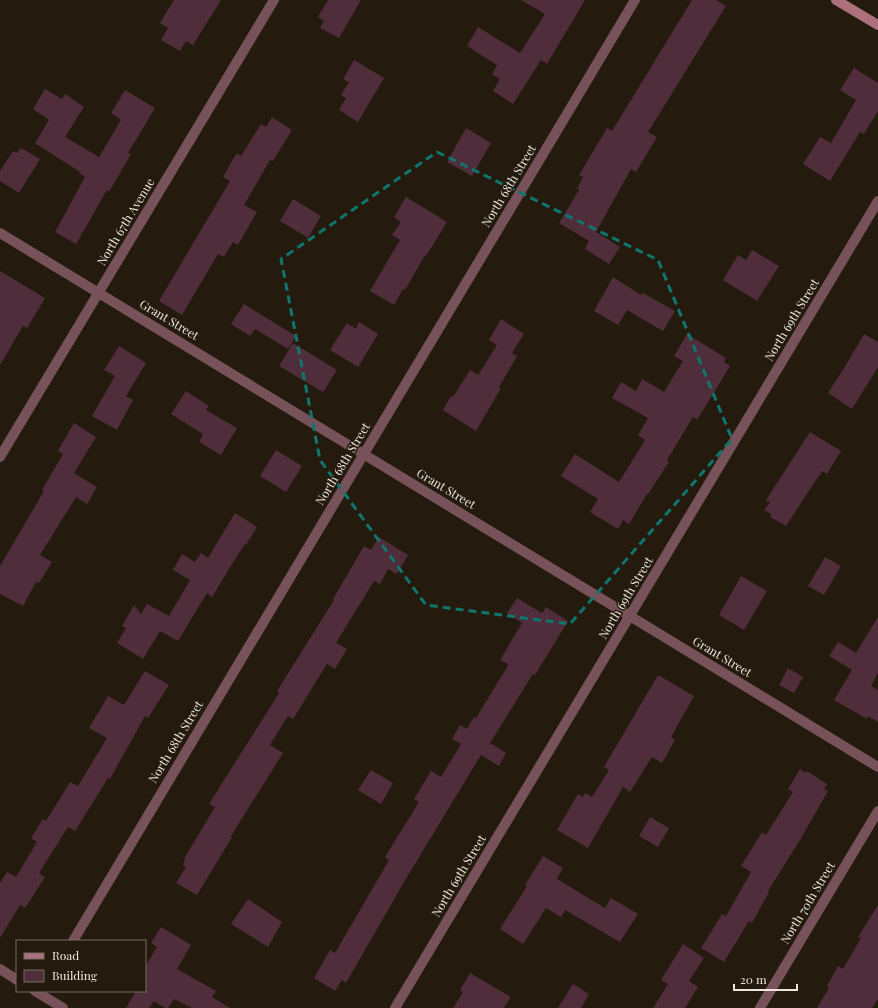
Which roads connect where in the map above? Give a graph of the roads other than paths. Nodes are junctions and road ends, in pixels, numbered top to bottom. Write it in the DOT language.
graph roads {
  1 [pos="274,0"];
  2 [pos="635,0"];
  3 [pos="836,0"];
  4 [pos="878,26"];
  5 [pos="878,201"];
  6 [pos="0,233"];
  7 [pos="98,293"];
  8 [pos="364,454"];
  9 [pos="0,457"];
  10 [pos="630,616"];
  11 [pos="878,767"];
  12 [pos="878,811"];
  13 [pos="73,940"];
  14 [pos="0,969"];
  15 [pos="16,979"];
  16 [pos="40,992"];
  17 [pos="63,1008"];
  18 [pos="395,1008"];
  19 [pos="760,1008"];
  1 -- 7 [label="street, North 67th Avenue"];
  2 -- 8 [label="street, North 68th Street"];
  3 -- 4 [label="main road"];
  5 -- 10 [label="street, North 69th Street"];
  6 -- 7 [label="street, Grant Street"];
  7 -- 8 [label="street, Grant Street"];
  7 -- 9 [label="street, North 67th Avenue"];
  8 -- 10 [label="street, Grant Street"];
  8 -- 13 [label="street, North 68th Street"];
  10 -- 11 [label="street, Grant Street"];
  10 -- 18 [label="street, North 69th Street"];
  12 -- 19 [label="street, North 70th Street"];
  14 -- 15 [label="street"];
  16 -- 17 [label="street"];
}
